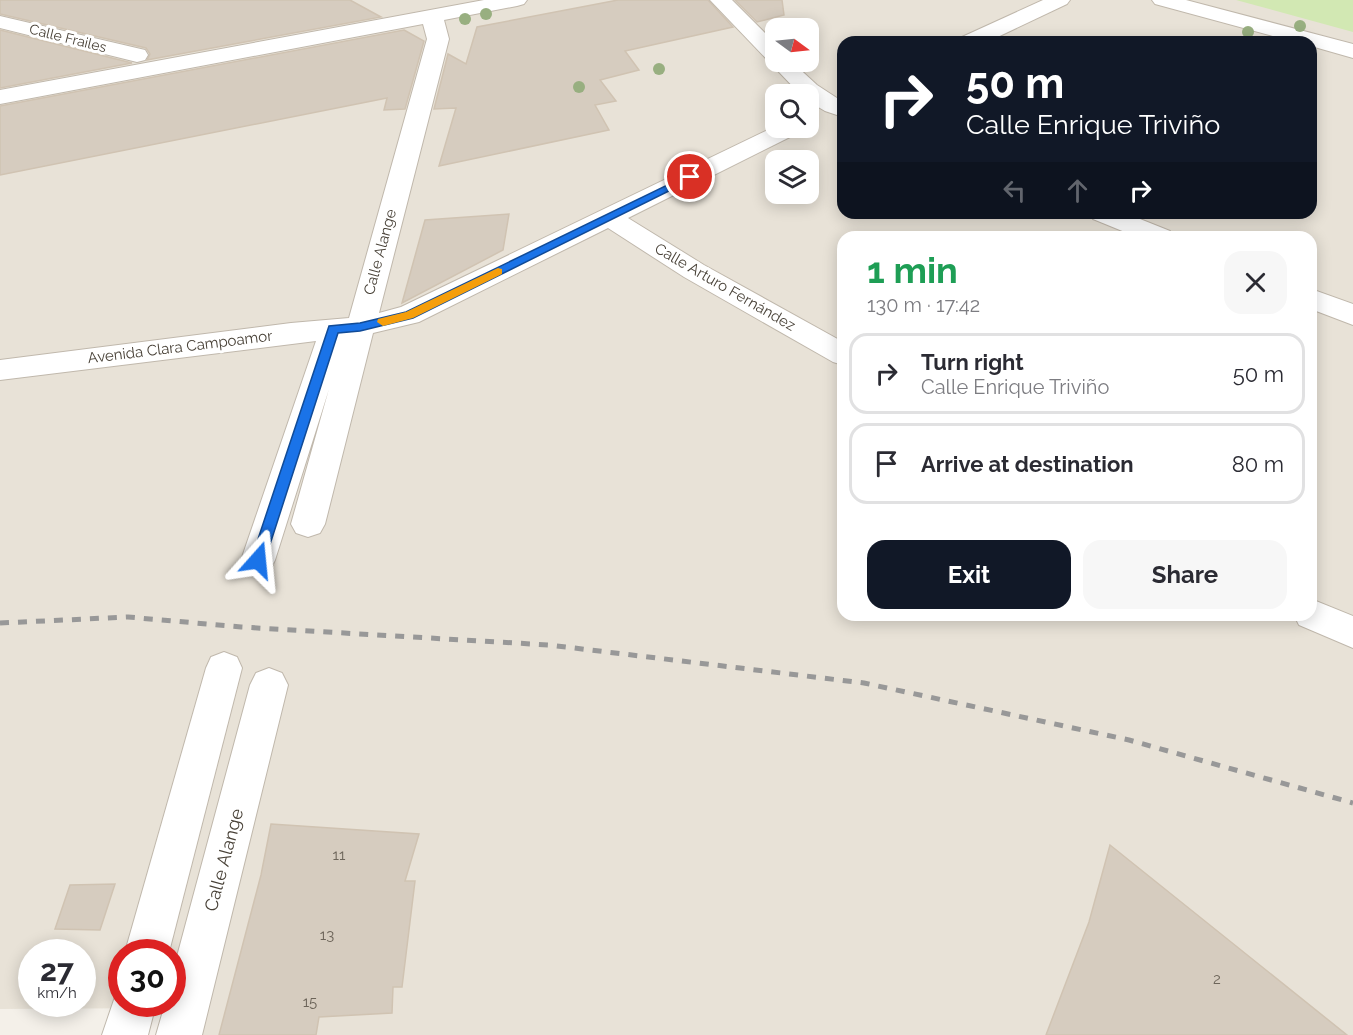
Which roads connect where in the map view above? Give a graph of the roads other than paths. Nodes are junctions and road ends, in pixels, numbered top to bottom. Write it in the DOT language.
graph roads {
  1 [pos="516,0"];
  2 [pos="720,0"];
  3 [pos="1060,0"];
  4 [pos="1162,0"];
  5 [pos="429,8"];
  6 [pos="0,22"];
  7 [pos="983,36"];
  8 [pos="1297,36"];
  9 [pos="1317,41"];
  10 [pos="765,46"];
  11 [pos="1353,51"];
  12 [pos="137,55"];
  13 [pos="790,72"];
  14 [pos="0,80"];
  15 [pos="0,97"];
  16 [pos="837,105"];
  17 [pos="837,107"];
  18 [pos="819,114"];
  19 [pos="770,138"];
  20 [pos="609,217"];
  21 [pos="1117,219"];
  22 [pos="1146,231"];
  23 [pos="1317,300"];
  24 [pos="1353,315"];
  25 [pos="347,328"];
  26 [pos="837,352"];
  27 [pos="0,370"];
  28 [pos="308,524"];
  29 [pos="258,560"];
  30 [pos="1317,617"];
  31 [pos="1353,633"];
  32 [pos="224,668"];
  33 [pos="269,685"];
  34 [pos="151,939"];
  35 [pos="130,1017"];
  36 [pos="125,1035"];
  37 [pos="179,1035"];
  1 -- 5 [label="street"];
  2 -- 10 [label="street"];
  3 -- 7 [label="street"];
  4 -- 8 [label="street"];
  5 -- 12 [label="street"];
  5 -- 15 [label="street"];
  5 -- 25 [label="street, Calle Alange"];
  6 -- 12 [label="street, Calle Frailes"];
  9 -- 11 [label="street"];
  12 -- 14 [label="street"];
  13 -- 16 [label="street"];
  17 -- 18 [label="street"];
  19 -- 20 [label="street, Avenida Clara Campoamor"];
  20 -- 25 [label="street, Avenida Clara Campoamor"];
  20 -- 26 [label="street, Calle Arturo Fernández"];
  21 -- 22 [label="street"];
  23 -- 24 [label="street"];
  25 -- 27 [label="street, Avenida Clara Campoamor"];
  25 -- 28 [label="street, Calle Alange"];
  25 -- 29 [label="street, Calle Alange"];
  30 -- 31 [label="street"];
  32 -- 34 [label="street"];
  33 -- 37 [label="street, Calle Alange"];
  35 -- 36 [label="street"];
}
